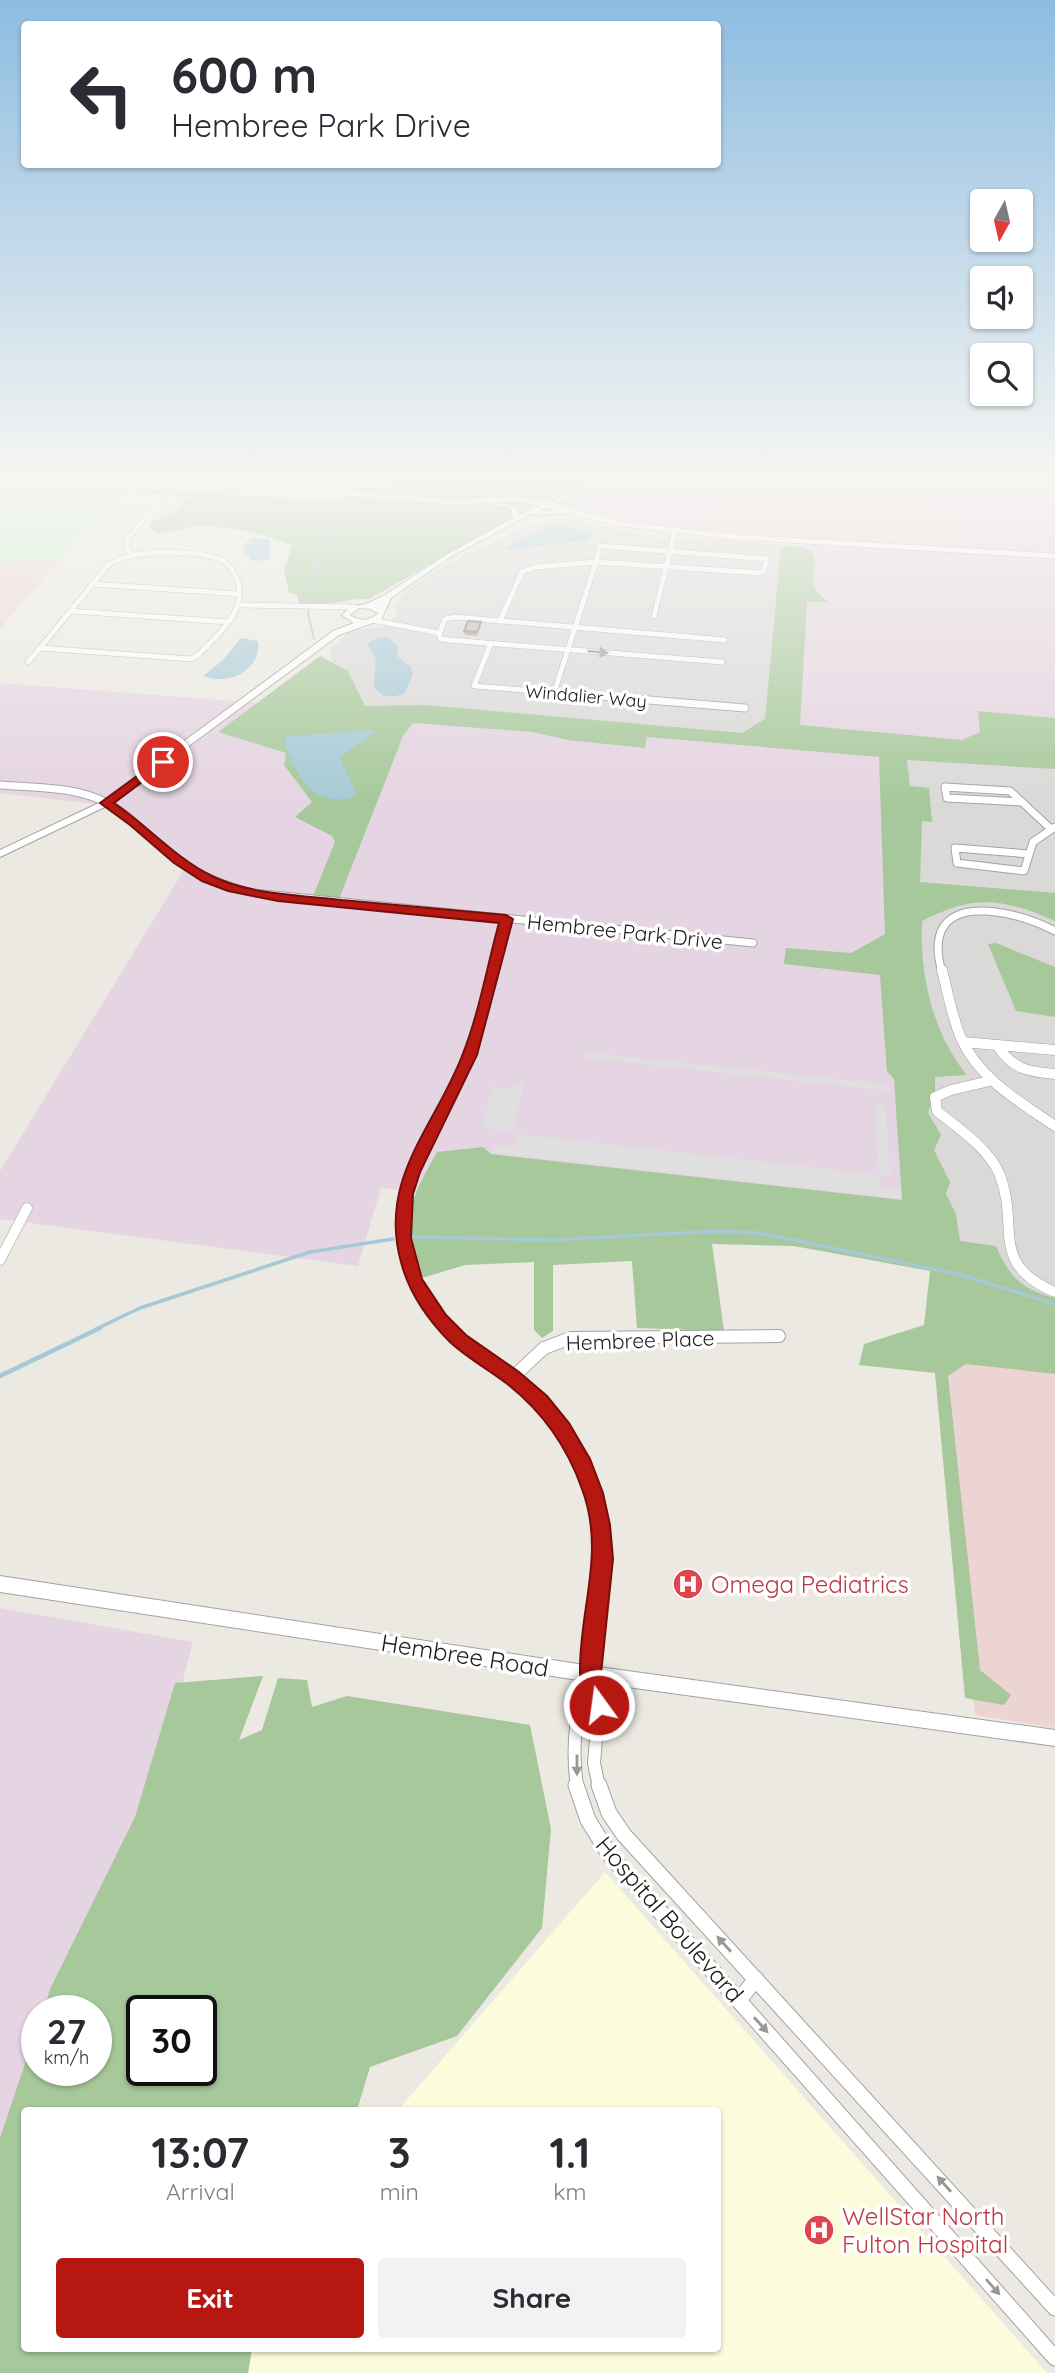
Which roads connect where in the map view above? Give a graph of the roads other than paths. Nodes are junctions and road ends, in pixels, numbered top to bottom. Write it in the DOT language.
graph roads {
  1 [pos="91,586"];
  2 [pos="118,586"];
  3 [pos="238,586"];
  4 [pos="406,586"];
  5 [pos="516,586"];
  6 [pos="588,586"];
  7 [pos="661,586"];
  8 [pos="240,594"];
  9 [pos="388,598"];
  10 [pos="238,606"];
  11 [pos="366,606"];
  12 [pos="355,607"];
  13 [pos="327,609"];
  14 [pos="70,611"];
  15 [pos="381,613"];
  16 [pos="347,615"];
  17 [pos="654,616"];
  18 [pos="372,620"];
  19 [pos="500,621"];
  20 [pos="229,622"];
  21 [pos="362,622"];
  22 [pos="443,623"];
  23 [pos="575,627"];
  24 [pos="439,632"];
  25 [pos="336,633"];
  26 [pos="725,640"];
  27 [pos="491,643"];
  28 [pos="39,648"];
  29 [pos="568,649"];
  30 [pos="27,662"];
  31 [pos="722,662"];
  32 [pos="554,693"];
  33 [pos="745,708"];
  34 [pos="0,785"];
  35 [pos="1022,802"];
  36 [pos="106,803"];
  37 [pos="1053,828"];
  38 [pos="0,854"];
  39 [pos="1029,854"];
  40 [pos="506,919"];
  41 [pos="1055,931"];
  42 [pos="753,943"];
  43 [pos="963,1042"];
  44 [pos="997,1045"];
  45 [pos="1055,1050"];
  46 [pos="1055,1074"];
  47 [pos="990,1081"];
  48 [pos="1055,1125"];
  49 [pos="27,1208"];
  50 [pos="0,1260"];
  51 [pos="1055,1292"];
  52 [pos="779,1336"];
  53 [pos="513,1377"];
  54 [pos="0,1584"];
  55 [pos="591,1674"];
  56 [pos="1055,1738"];
  57 [pos="756,1979"];
  58 [pos="738,2000"];
  59 [pos="1055,2308"];
  60 [pos="1055,2358"];
  1 -- 14 [label="street"];
  2 -- 8 [label="street"];
  3 -- 8 [label="street"];
  4 -- 9 [label="street"];
  5 -- 19 [label="street"];
  6 -- 23 [label="street"];
  7 -- 17 [label="street"];
  8 -- 10 [label="street"];
  9 -- 11 [label="street"];
  9 -- 15 [label="street"];
  10 -- 13 [label="street"];
  10 -- 20 [label="street"];
  11 -- 12 [label="street"];
  11 -- 15 [label="street"];
  12 -- 13 [label="street"];
  12 -- 16 [label="street"];
  13 -- 16 [label="street"];
  14 -- 20 [label="street"];
  14 -- 28 [label="street"];
  15 -- 18 [label="street"];
  15 -- 22 [label="street"];
  16 -- 21 [label="street"];
  16 -- 25 [label="street"];
  18 -- 21 [label="street"];
  18 -- 24 [label="street"];
  19 -- 22 [label="street"];
  19 -- 23 [label="street"];
  20 -- 28 [label="street"];
  21 -- 25 [label="street"];
  22 -- 24 [label="street"];
  23 -- 26 [label="street"];
  23 -- 29 [label="street"];
  24 -- 27 [label="street"];
  25 -- 36 [label="street"];
  27 -- 29 [label="street"];
  27 -- 32 [label="street, Windalier Way"];
  28 -- 30 [label="street"];
  29 -- 31 [label="street, one-way"];
  29 -- 32 [label="street"];
  32 -- 33 [label="street, Windalier Way"];
  34 -- 36 [label="street, Hembree Park Drive"];
  35 -- 35 [label="street"];
  35 -- 37 [label="street"];
  36 -- 38 [label="street"];
  36 -- 40 [label="street, Hembree Park Drive"];
  37 -- 39 [label="street"];
  39 -- 39 [label="street"];
  40 -- 42 [label="street, Hembree Park Drive"];
  40 -- 53 [label="street"];
  41 -- 43 [label="street"];
  43 -- 44 [label="street"];
  43 -- 47 [label="street"];
  44 -- 45 [label="street"];
  44 -- 46 [label="street"];
  47 -- 48 [label="street"];
  47 -- 51 [label="street"];
  49 -- 50 [label="street"];
  52 -- 53 [label="street, Hembree Place"];
  53 -- 55 [label="street"];
  54 -- 55 [label="street, Hembree Road"];
  55 -- 56 [label="street, Hembree Road"];
  57 -- 55 [label="street, Hospital Boulevard, one-way"];
  55 -- 58 [label="street, Hospital Boulevard, one-way"];
  57 -- 58 [label="street"];
  59 -- 57 [label="street, Hospital Boulevard, one-way"];
  58 -- 60 [label="street, Hospital Boulevard, one-way"];
}
